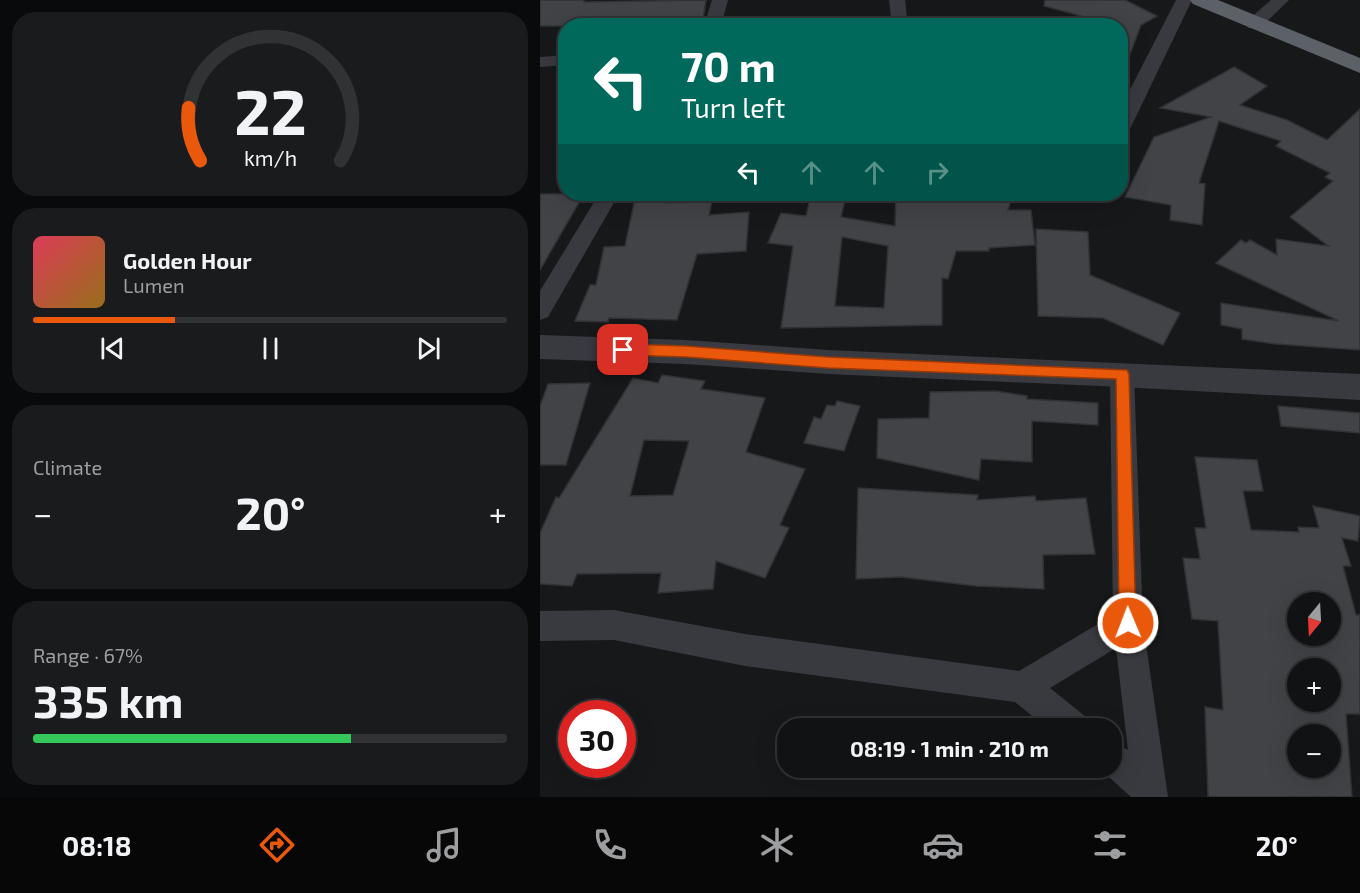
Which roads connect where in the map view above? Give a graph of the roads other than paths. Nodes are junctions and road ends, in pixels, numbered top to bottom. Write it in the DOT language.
graph roads {
  1 [pos="720,0"];
  2 [pos="897,0"];
  3 [pos="1184,0"];
  4 [pos="1200,0"];
  5 [pos="1281,0"];
  6 [pos="714,18"];
  7 [pos="899,18"];
  8 [pos="1254,24"];
  9 [pos="558,61"];
  10 [pos="540,62"];
  11 [pos="1360,66"];
  12 [pos="1128,113"];
  13 [pos="605,201"];
  14 [pos="540,312"];
  15 [pos="540,347"];
  16 [pos="1122,374"];
  17 [pos="1360,387"];
  18 [pos="1128,623"];
  19 [pos="540,626"];
  20 [pos="1022,687"];
  21 [pos="1060,718"];
  22 [pos="1122,768"];
  23 [pos="1151,794"];
  1 -- 6 [label="street"];
  2 -- 7 [label="street"];
  3 -- 12 [label="street"];
  4 -- 8 [label="highway"];
  5 -- 8 [label="street"];
  8 -- 11 [label="highway"];
  9 -- 10 [label="street"];
  13 -- 14 [label="street"];
  15 -- 16 [label="street"];
  16 -- 17 [label="street"];
  16 -- 18 [label="street"];
  18 -- 20 [label="street"];
  18 -- 23 [label="street"];
  19 -- 20 [label="street"];
  20 -- 21 [label="street"];
  22 -- 23 [label="street"];
}
